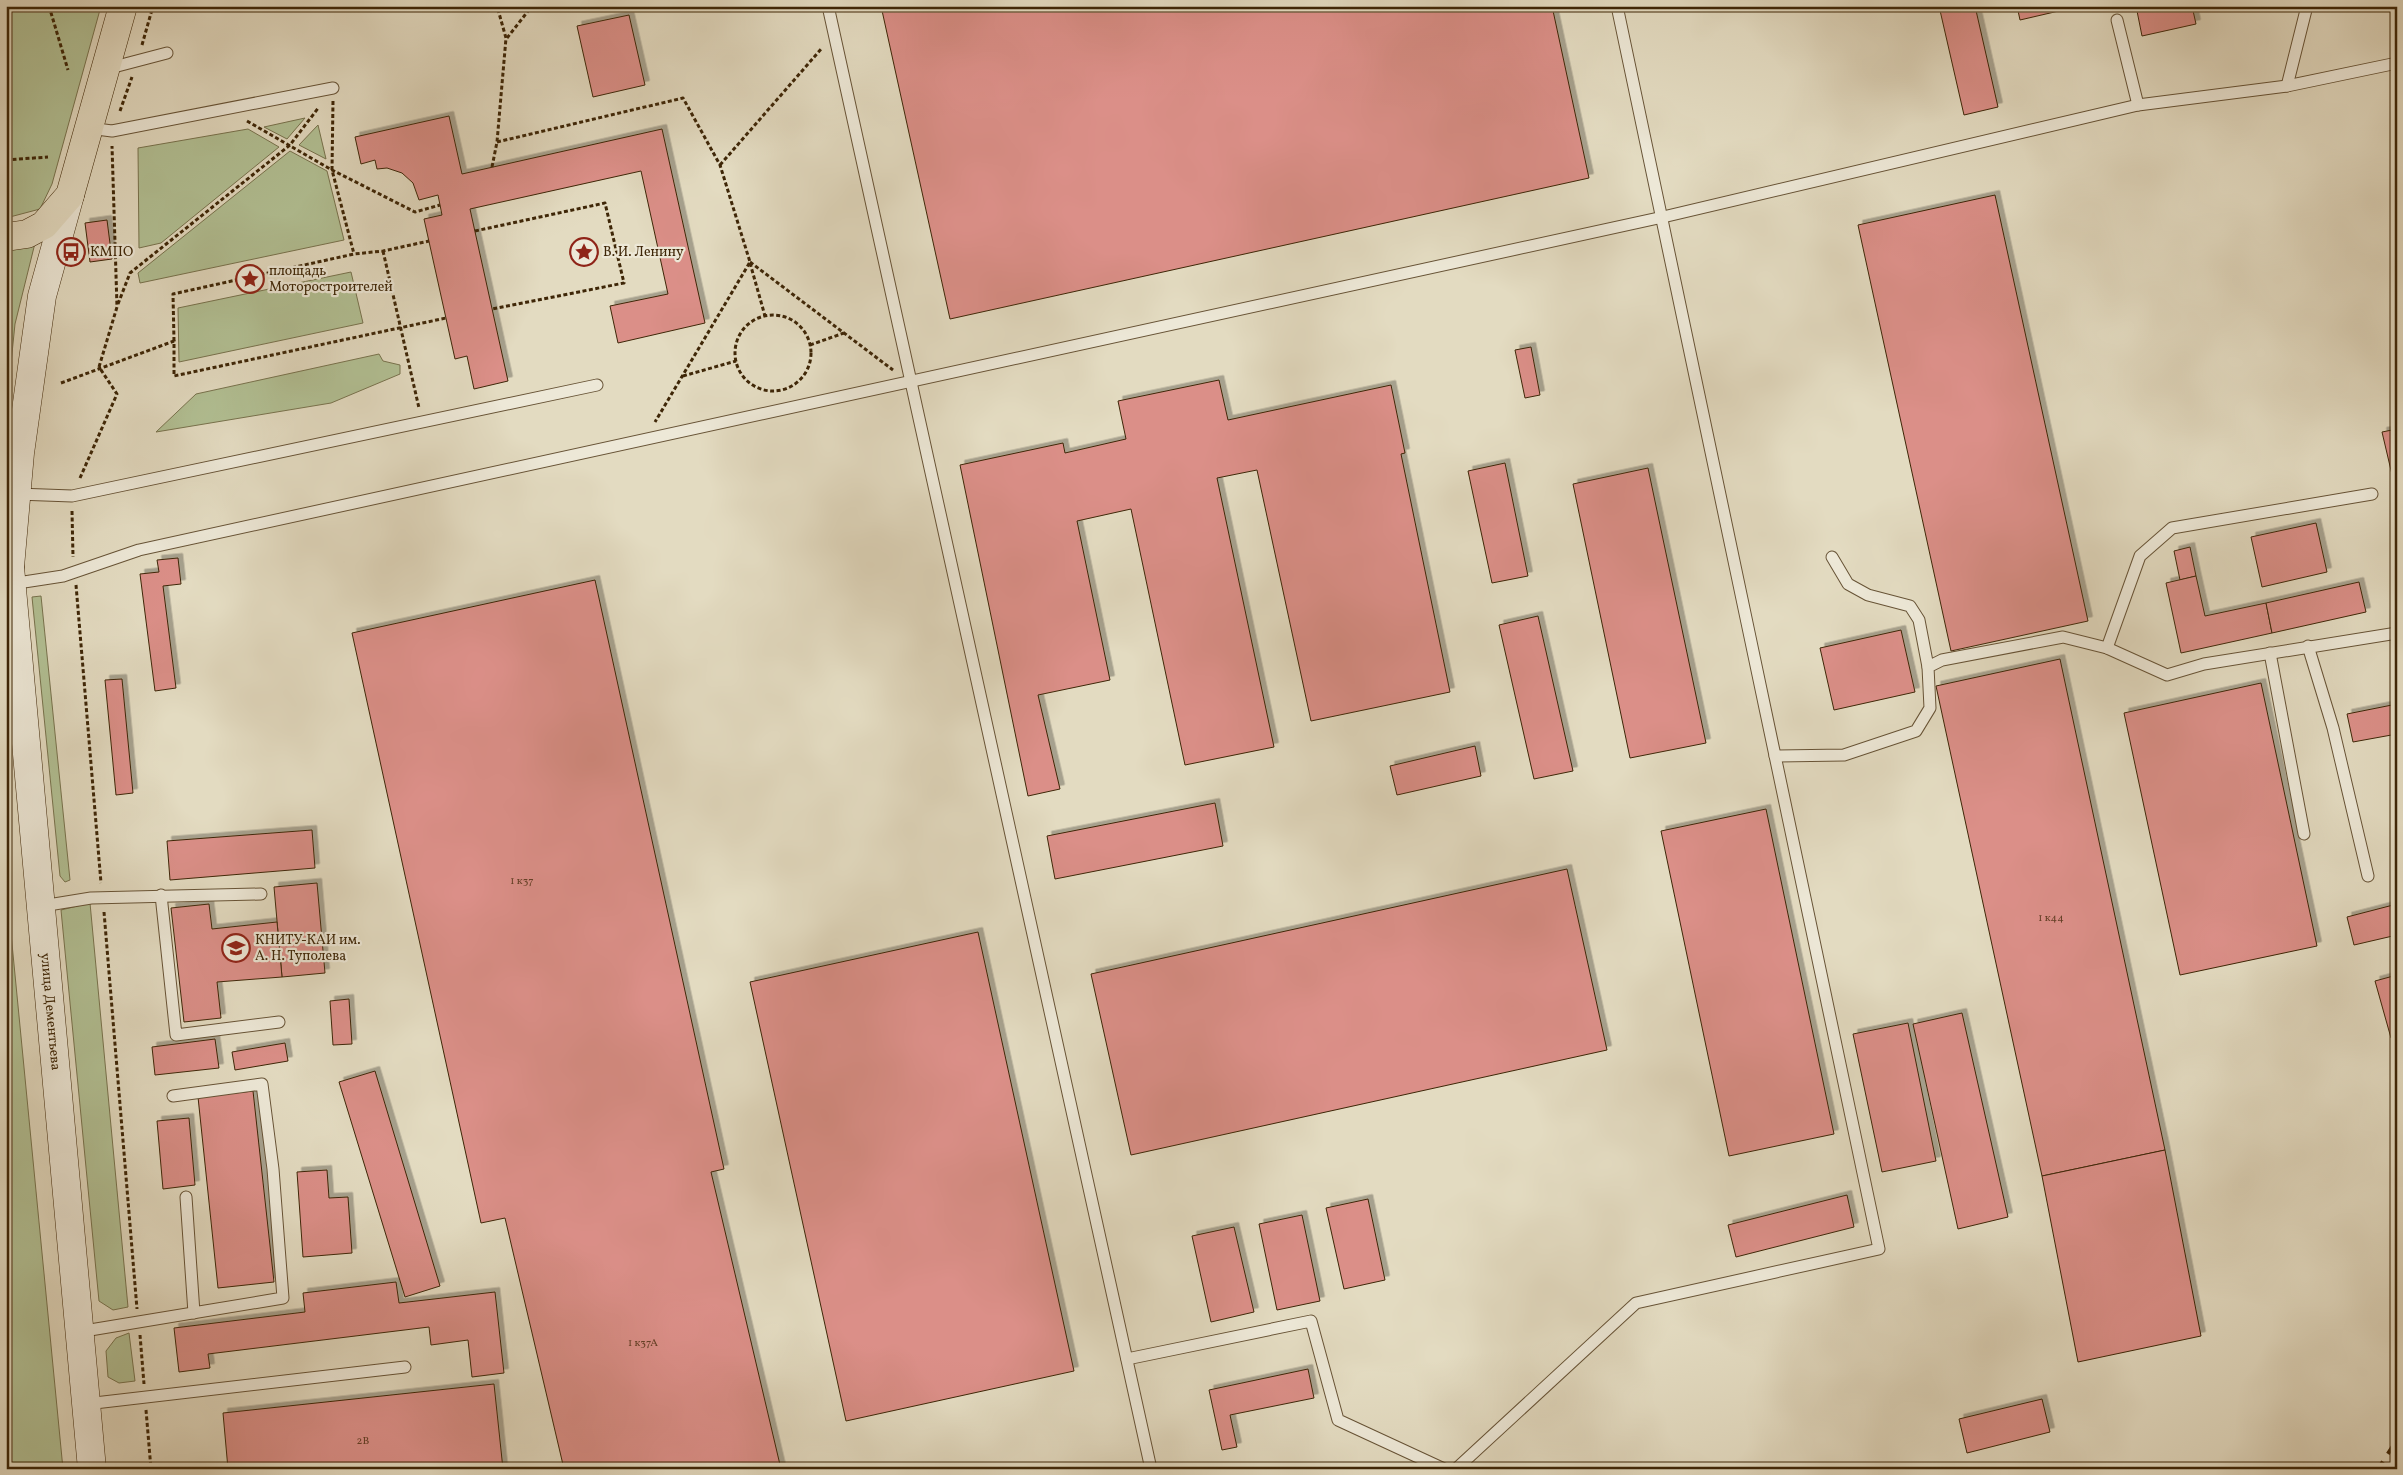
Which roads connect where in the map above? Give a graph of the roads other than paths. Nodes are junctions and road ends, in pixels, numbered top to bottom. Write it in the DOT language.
graph roads {
  1 [pos="123,6"];
  2 [pos="828,6"];
  3 [pos="1617,6"];
  4 [pos="2307,6"];
  5 [pos="2117,20"];
  6 [pos="167,53"];
  7 [pos="2397,63"];
  8 [pos="106,70"];
  9 [pos="2287,86"];
  10 [pos="333,88"];
  11 [pos="2138,105"];
  12 [pos="101,130"];
  13 [pos="70,195"];
  14 [pos="1663,217"];
  15 [pos="6,237"];
  16 [pos="910,383"];
  17 [pos="597,385"];
  18 [pos="2372,494"];
  19 [pos="10,497"];
  20 [pos="1832,557"];
  21 [pos="8,572"];
  22 [pos="2397,633"];
  23 [pos="2308,646"];
  24 [pos="2107,648"];
  25 [pos="2270,653"];
  26 [pos="13,666"];
  27 [pos="1928,667"];
  28 [pos="1775,756"];
  29 [pos="2304,834"];
  30 [pos="2368,876"];
  31 [pos="261,894"];
  32 [pos="161,895"];
  33 [pos="42,906"];
  34 [pos="279,1022"];
  35 [pos="173,1096"];
  36 [pos="186,1197"];
  37 [pos="194,1313"];
  38 [pos="78,1332"];
  39 [pos="1127,1359"];
  40 [pos="405,1367"];
  41 [pos="84,1404"];
  42 [pos="92,1469"];
  43 [pos="1151,1469"];
  44 [pos="1444,1469"];
  45 [pos="1456,1469"];
  1 -- 8 [label="main road"];
  2 -- 16 [label="lane"];
  3 -- 14 [label="lane"];
  4 -- 9 [label="lane"];
  5 -- 11 [label="lane"];
  6 -- 8 [label="lane"];
  7 -- 9 [label="lane"];
  8 -- 12 [label="main road"];
  9 -- 11 [label="lane"];
  10 -- 12 [label="lane"];
  11 -- 14 [label="lane"];
  12 -- 13 [label="main road"];
  13 -- 15 [label="main road"];
  13 -- 19 [label="main road, улица Дементьева"];
  14 -- 16 [label="lane"];
  14 -- 28 [label="lane"];
  16 -- 21 [label="lane"];
  16 -- 39 [label="lane"];
  17 -- 19 [label="lane"];
  18 -- 24 [label="lane"];
  19 -- 21 [label="main road, улица Дементьева"];
  20 -- 27 [label="lane"];
  21 -- 26 [label="main road, улица Дементьева"];
  22 -- 23 [label="lane"];
  23 -- 25 [label="lane"];
  23 -- 30 [label="lane"];
  24 -- 25 [label="lane"];
  24 -- 27 [label="lane"];
  25 -- 29 [label="lane"];
  26 -- 33 [label="main road, улица Дементьева"];
  27 -- 28 [label="lane"];
  28 -- 45 [label="lane"];
  31 -- 32 [label="lane"];
  32 -- 33 [label="lane"];
  32 -- 34 [label="lane"];
  33 -- 38 [label="main road, улица Дементьева"];
  35 -- 37 [label="lane"];
  36 -- 37 [label="lane"];
  37 -- 38 [label="lane"];
  38 -- 41 [label="main road, улица Дементьева"];
  39 -- 43 [label="lane"];
  39 -- 44 [label="lane"];
  40 -- 41 [label="lane"];
  41 -- 42 [label="main road, улица Дементьева"];
}
